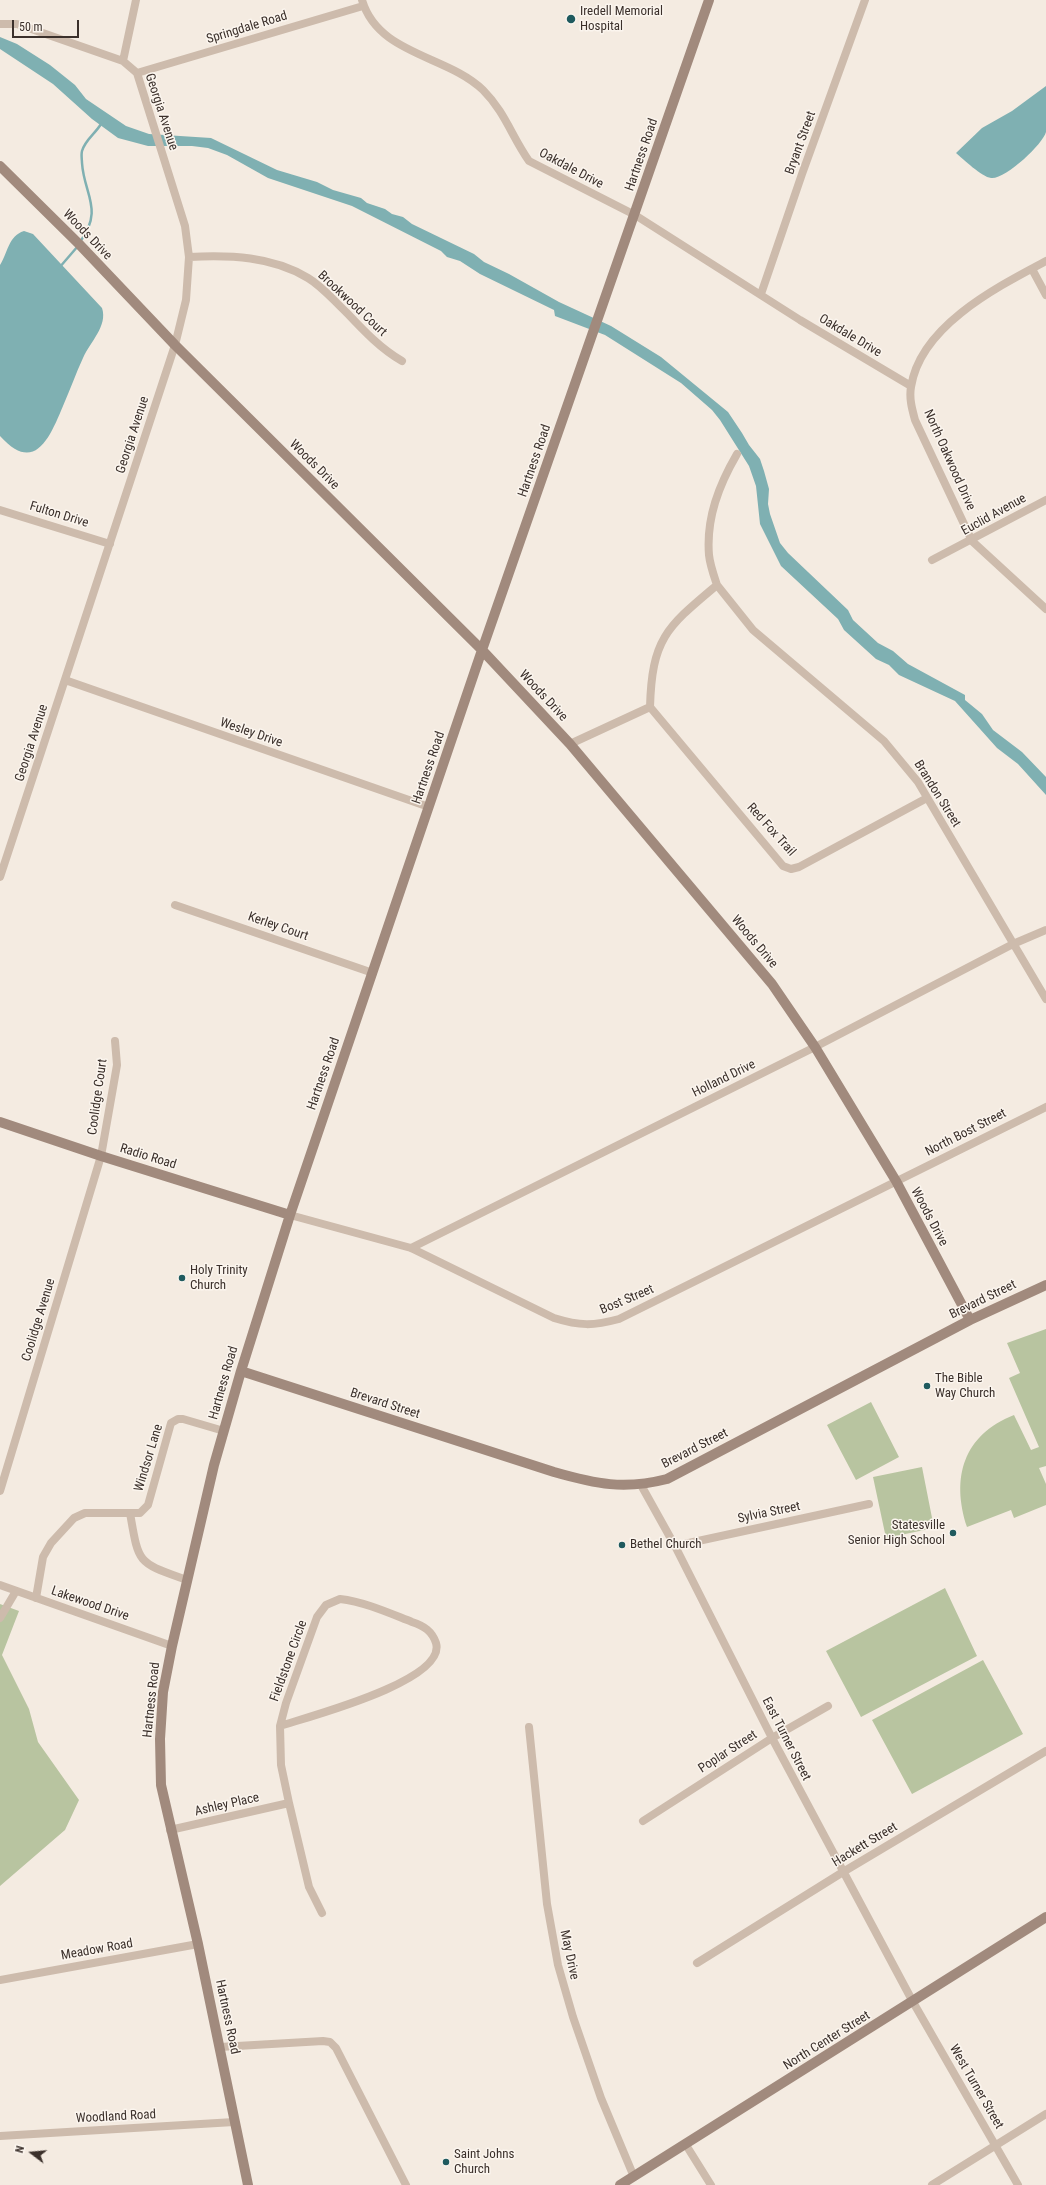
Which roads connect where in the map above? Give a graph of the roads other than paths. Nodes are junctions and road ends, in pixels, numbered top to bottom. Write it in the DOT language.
graph roads {
  1 [pos="136,0"];
  2 [pos="709,0"];
  3 [pos="865,0"];
  4 [pos="362,3"];
  5 [pos="0,24"];
  6 [pos="122,61"];
  7 [pos="137,74"];
  8 [pos="0,167"];
  9 [pos="635,215"];
  10 [pos="189,257"];
  11 [pos="1046,261"];
  12 [pos="1032,269"];
  13 [pos="761,294"];
  14 [pos="1046,295"];
  15 [pos="175,345"];
  16 [pos="402,361"];
  17 [pos="911,386"];
  18 [pos="737,454"];
  19 [pos="1046,500"];
  20 [pos="0,510"];
  21 [pos="972,541"];
  22 [pos="110,544"];
  23 [pos="932,560"];
  24 [pos="717,585"];
  25 [pos="1046,609"];
  26 [pos="482,650"];
  27 [pos="65,680"];
  28 [pos="650,707"];
  29 [pos="570,744"];
  30 [pos="927,798"];
  31 [pos="429,807"];
  32 [pos="0,877"];
  33 [pos="175,905"];
  34 [pos="1046,930"];
  35 [pos="1013,944"];
  36 [pos="373,972"];
  37 [pos="1046,999"];
  38 [pos="115,1041"];
  39 [pos="815,1048"];
  40 [pos="1046,1106"];
  41 [pos="0,1122"];
  42 [pos="101,1156"];
  43 [pos="896,1181"];
  44 [pos="290,1215"];
  45 [pos="411,1248"];
  46 [pos="1046,1285"];
  47 [pos="970,1320"];
  48 [pos="241,1371"];
  49 [pos="224,1431"];
  50 [pos="641,1485"];
  51 [pos="0,1491"];
  52 [pos="869,1504"];
  53 [pos="130,1513"];
  54 [pos="674,1546"];
  55 [pos="187,1580"];
  56 [pos="0,1585"];
  57 [pos="16,1591"];
  58 [pos="36,1598"];
  59 [pos="0,1618"];
  60 [pos="172,1646"];
  61 [pos="828,1706"];
  62 [pos="280,1726"];
  63 [pos="528,1727"];
  64 [pos="772,1738"];
  65 [pos="1046,1750"];
  66 [pos="288,1803"];
  67 [pos="643,1820"];
  68 [pos="170,1830"];
  69 [pos="843,1872"];
  70 [pos="322,1913"];
  71 [pos="1046,1917"];
  72 [pos="198,1944"];
  73 [pos="697,1963"];
  74 [pos="0,1980"];
  75 [pos="913,2002"];
  76 [pos="220,2047"];
  77 [pos="1046,2114"];
  78 [pos="234,2122"];
  79 [pos="0,2136"];
  80 [pos="686,2145"];
  81 [pos="996,2145"];
  82 [pos="634,2177"];
  83 [pos="248,2185"];
  84 [pos="406,2185"];
  85 [pos="620,2185"];
  86 [pos="710,2185"];
  87 [pos="932,2185"];
  88 [pos="1018,2185"];
  1 -- 6 [label="street"];
  2 -- 9 [label="main road, Hartness Road"];
  3 -- 13 [label="street, Bryant Street"];
  4 -- 7 [label="street, Springdale Road"];
  4 -- 9 [label="street, Oakdale Drive"];
  5 -- 6 [label="street"];
  6 -- 7 [label="street, Georgia Avenue"];
  7 -- 10 [label="street, Georgia Avenue"];
  8 -- 15 [label="main road, Woods Drive"];
  9 -- 13 [label="street, Oakdale Drive"];
  9 -- 26 [label="main road, Hartness Road"];
  10 -- 15 [label="street, Georgia Avenue"];
  10 -- 16 [label="street, Brookwood Court"];
  11 -- 12 [label="street, North Oakwood Drive"];
  12 -- 14 [label="street"];
  12 -- 17 [label="street, North Oakwood Drive"];
  13 -- 17 [label="street, Oakdale Drive"];
  15 -- 22 [label="street, Georgia Avenue"];
  15 -- 26 [label="main road, Woods Drive"];
  17 -- 21 [label="street, North Oakwood Drive"];
  18 -- 24 [label="street"];
  19 -- 21 [label="street, Euclid Avenue"];
  20 -- 22 [label="street, Fulton Drive"];
  21 -- 23 [label="street, Euclid Avenue"];
  21 -- 25 [label="street"];
  22 -- 27 [label="street, Georgia Avenue"];
  24 -- 28 [label="street"];
  24 -- 30 [label="street, Brandon Street"];
  26 -- 29 [label="main road, Woods Drive"];
  26 -- 31 [label="main road, Hartness Road"];
  27 -- 31 [label="street, Wesley Drive"];
  27 -- 32 [label="street, Georgia Avenue"];
  28 -- 29 [label="street"];
  28 -- 30 [label="street, Red Fox Trail"];
  29 -- 39 [label="main road, Woods Drive"];
  30 -- 35 [label="street, Brandon Street"];
  31 -- 36 [label="main road, Hartness Road"];
  33 -- 36 [label="street, Kerley Court"];
  34 -- 35 [label="street, Holland Drive"];
  35 -- 37 [label="street, Brandon Street"];
  35 -- 39 [label="street, Holland Drive"];
  36 -- 44 [label="main road, Hartness Road"];
  38 -- 42 [label="street, Coolidge Court"];
  39 -- 43 [label="main road, Woods Drive"];
  39 -- 45 [label="street, Holland Drive"];
  40 -- 43 [label="street, North Bost Street"];
  41 -- 42 [label="main road, Radio Road"];
  42 -- 44 [label="main road, Radio Road"];
  42 -- 51 [label="street, Coolidge Avenue"];
  43 -- 45 [label="street, Bost Street"];
  43 -- 47 [label="main road, Woods Drive"];
  44 -- 45 [label="street, Bost Street"];
  44 -- 48 [label="main road, Hartness Road"];
  46 -- 47 [label="main road, Brevard Street"];
  47 -- 50 [label="main road, Brevard Street"];
  48 -- 49 [label="main road, Hartness Road"];
  48 -- 50 [label="main road, Brevard Street"];
  49 -- 53 [label="street, Windsor Lane"];
  49 -- 55 [label="main road, Hartness Road"];
  50 -- 54 [label="street, East Turner Street"];
  52 -- 54 [label="street, Sylvia Street"];
  53 -- 55 [label="street"];
  53 -- 58 [label="street, Windsor Lane"];
  54 -- 64 [label="street, East Turner Street"];
  55 -- 60 [label="main road, Hartness Road"];
  56 -- 57 [label="street, Lakewood Drive"];
  57 -- 58 [label="street, Lakewood Drive"];
  57 -- 59 [label="street"];
  58 -- 60 [label="street, Lakewood Drive"];
  60 -- 68 [label="main road, Hartness Road"];
  61 -- 64 [label="street, Poplar Street"];
  62 -- 62 [label="street, Fieldstone Circle"];
  62 -- 66 [label="street, Fieldstone Circle"];
  63 -- 82 [label="street, May Drive"];
  64 -- 67 [label="street, Poplar Street"];
  64 -- 69 [label="street, East Turner Street"];
  65 -- 69 [label="street, Hackett Street"];
  66 -- 68 [label="street, Ashley Place"];
  66 -- 70 [label="street, Fieldstone Circle"];
  68 -- 72 [label="main road, Hartness Road"];
  69 -- 73 [label="street, Hackett Street"];
  69 -- 75 [label="street, East Turner Street"];
  71 -- 75 [label="main road, North Center Street"];
  72 -- 74 [label="street, Meadow Road"];
  72 -- 76 [label="main road, Hartness Road"];
  75 -- 80 [label="main road, North Center Street"];
  75 -- 81 [label="street, West Turner Street"];
  76 -- 78 [label="main road, Hartness Road"];
  76 -- 84 [label="street"];
  77 -- 81 [label="street"];
  78 -- 79 [label="street, Woodland Road"];
  78 -- 83 [label="main road, Hartness Road"];
  80 -- 82 [label="main road, North Center Street"];
  80 -- 86 [label="street"];
  81 -- 87 [label="street"];
  81 -- 88 [label="street, West Turner Street"];
  82 -- 85 [label="main road, North Center Street"];
}
